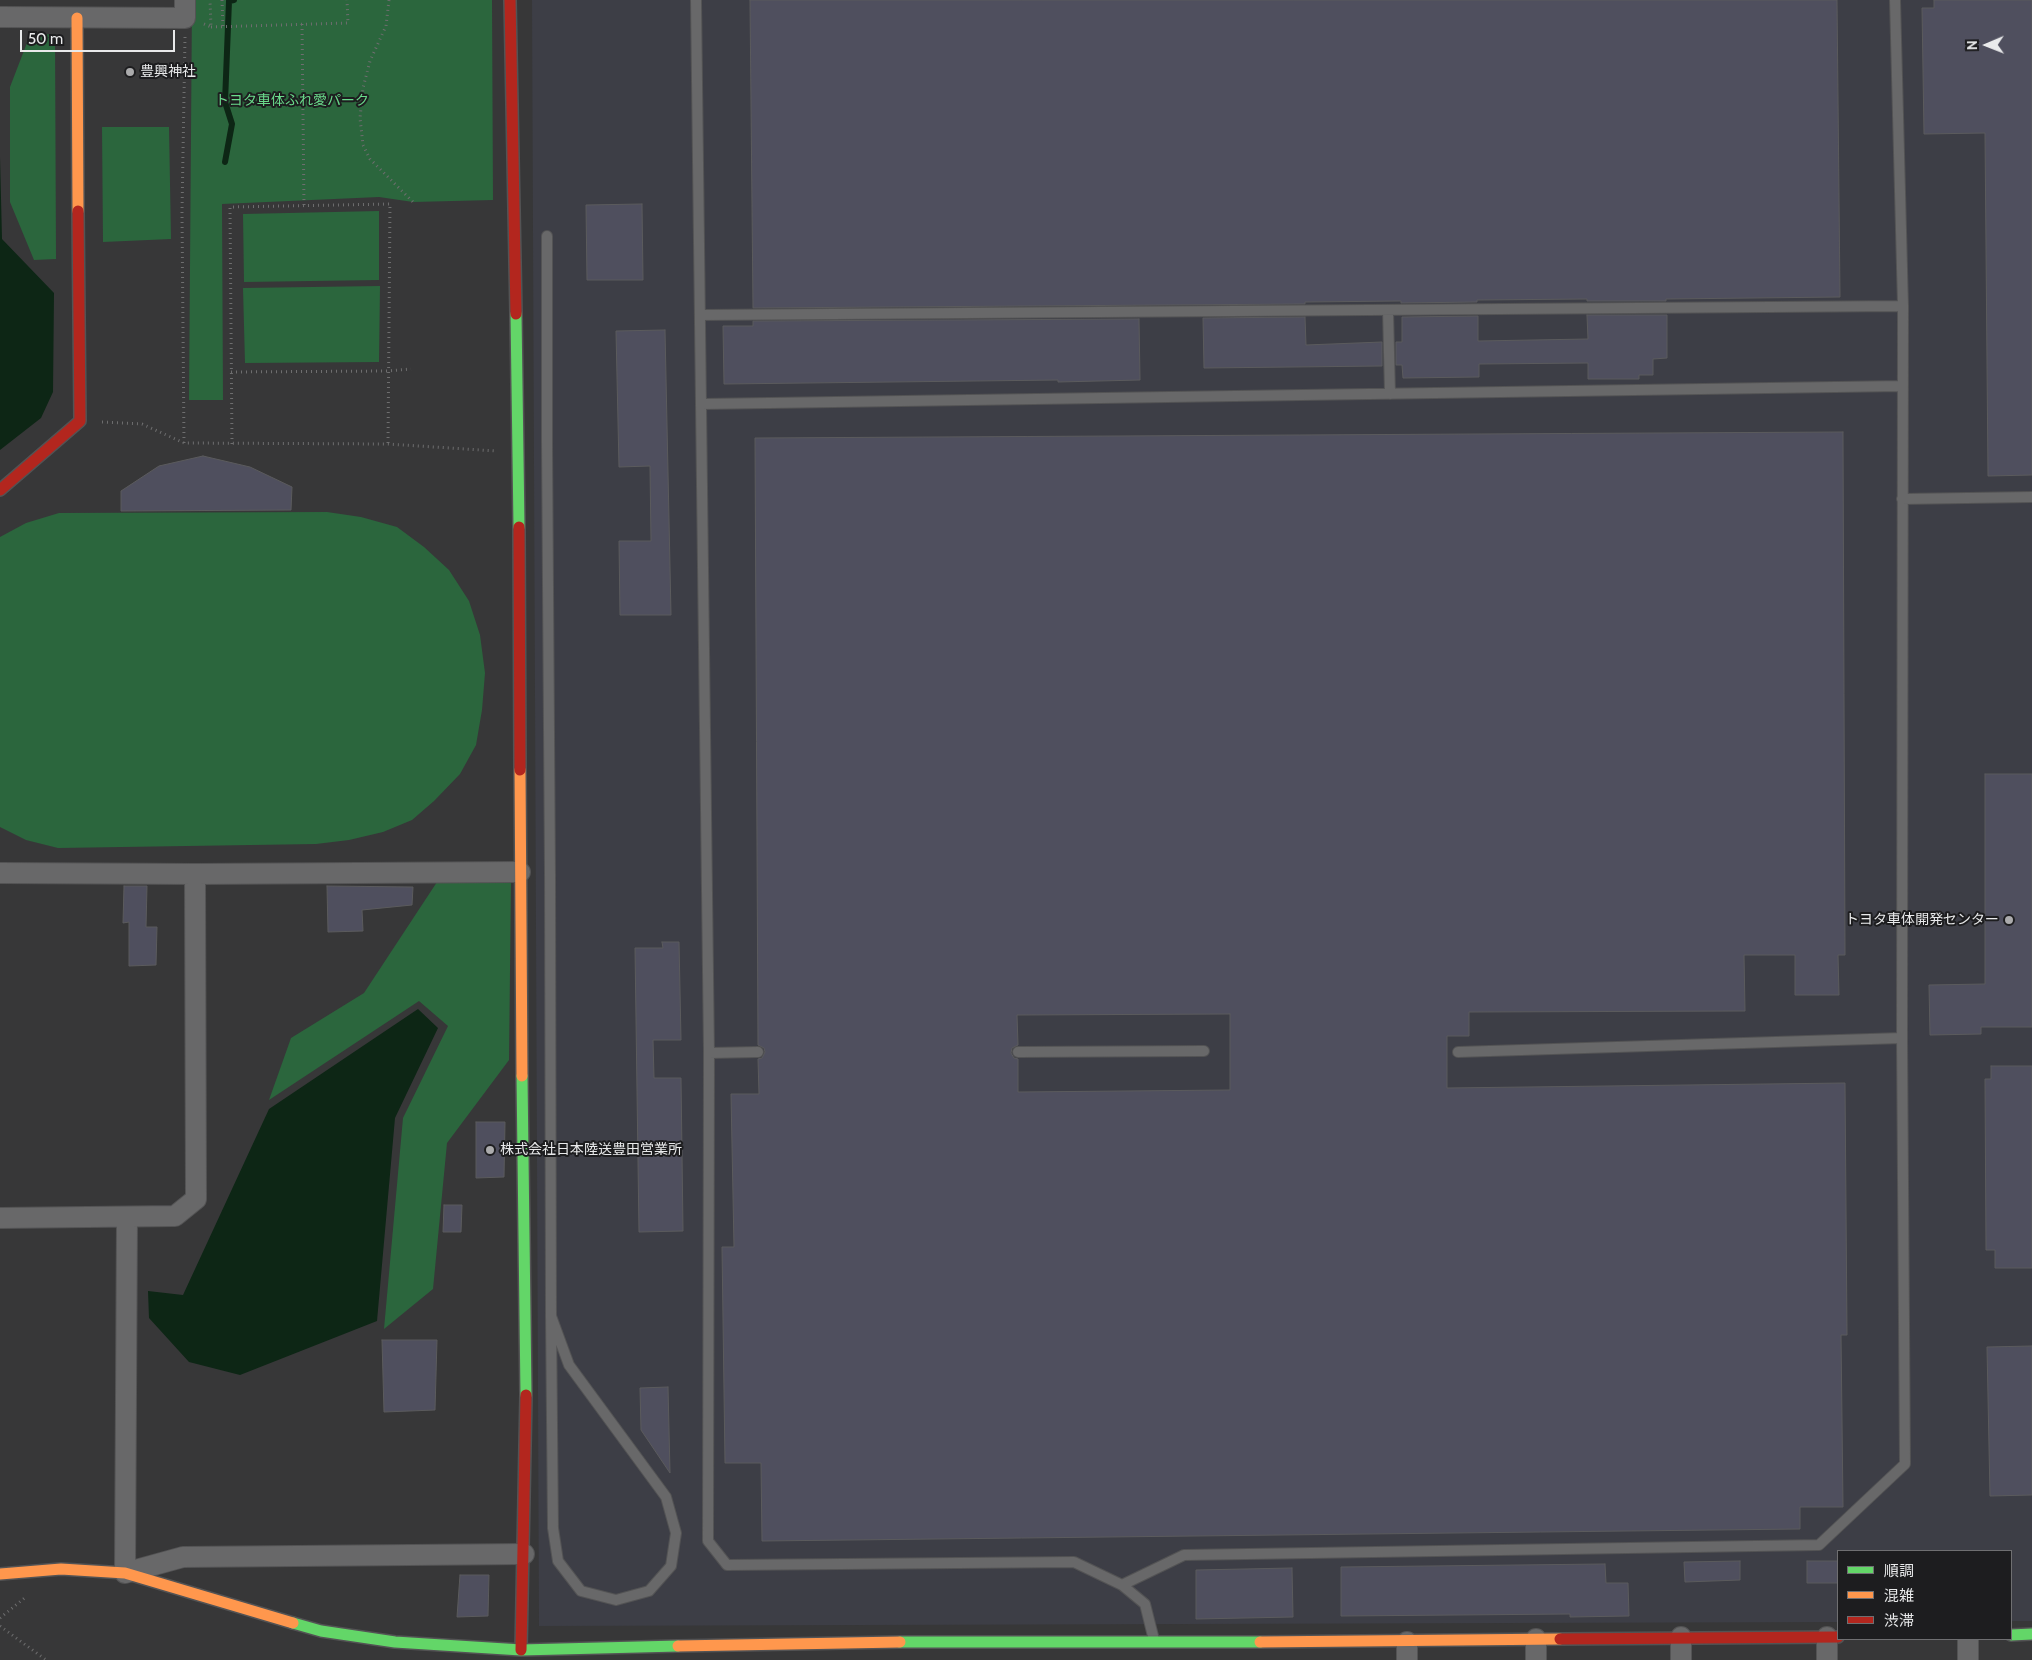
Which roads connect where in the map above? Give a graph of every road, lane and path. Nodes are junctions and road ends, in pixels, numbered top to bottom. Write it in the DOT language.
graph roads {
  1 [pos="222,0"];
  2 [pos="347,0"];
  3 [pos="389,0"];
  4 [pos="510,0"];
  5 [pos="696,0"];
  6 [pos="1894,0"];
  7 [pos="185,9"];
  8 [pos="0,17"];
  9 [pos="78,18"];
  10 [pos="302,24"];
  11 [pos="224,26"];
  12 [pos="211,27"];
  13 [pos="413,202"];
  14 [pos="304,205"];
  15 [pos="547,236"];
  16 [pos="1903,306"];
  17 [pos="1388,310"];
  18 [pos="700,315"];
  19 [pos="411,369"];
  20 [pos="387,371"];
  21 [pos="231,372"];
  22 [pos="1902,386"];
  23 [pos="1390,394"];
  24 [pos="702,404"];
  25 [pos="80,421"];
  26 [pos="184,443"];
  27 [pos="232,444"];
  28 [pos="388,444"];
  29 [pos="519,453"];
  30 [pos="0,490"];
  31 [pos="2032,497"];
  32 [pos="1902,499"];
  33 [pos="520,872"];
  34 [pos="0,873"];
  35 [pos="195,874"];
  36 [pos="1902,1038"];
  37 [pos="1204,1051"];
  38 [pos="758,1052"];
  39 [pos="1018,1052"];
  40 [pos="1458,1052"];
  41 [pos="709,1053"];
  42 [pos="0,1218"];
  43 [pos="127,1218"];
  44 [pos="551,1316"];
  45 [pos="524,1554"];
  46 [pos="125,1573"];
  47 [pos="0,1574"];
  48 [pos="1122,1585"];
  49 [pos="0,1626"];
  50 [pos="2032,1634"];
  51 [pos="2012,1635"];
  52 [pos="1681,1637"];
  53 [pos="1832,1637"];
  54 [pos="1536,1639"];
  55 [pos="1968,1640"];
  56 [pos="1154,1641"];
  57 [pos="1184,1650"];
  58 [pos="1407,1651"];
  59 [pos="522,1655"];
  60 [pos="46,1660"];
  61 [pos="1536,1660"];
  62 [pos="1681,1660"];
  63 [pos="1827,1660"];
  64 [pos="1968,1660"];
  1 -- 11 [label="path"];
  2 -- 10 [label="path"];
  3 -- 13 [label="path"];
  4 -- 29 [label="street"];
  5 -- 18 [label="lane"];
  6 -- 16 [label="lane"];
  7 -- 9 [label="street"];
  7 -- 26 [label="path"];
  8 -- 9 [label="street"];
  9 -- 25 [label="street"];
  10 -- 11 [label="path"];
  10 -- 14 [label="path"];
  11 -- 12 [label="path"];
  15 -- 44 [label="lane"];
  16 -- 17 [label="lane"];
  16 -- 22 [label="lane"];
  17 -- 18 [label="lane"];
  17 -- 23 [label="lane"];
  18 -- 24 [label="lane"];
  19 -- 20 [label="path"];
  20 -- 21 [label="path"];
  20 -- 21 [label="path"];
  20 -- 28 [label="path"];
  21 -- 27 [label="path"];
  22 -- 23 [label="lane"];
  22 -- 32 [label="lane"];
  23 -- 24 [label="lane"];
  24 -- 41 [label="lane"];
  25 -- 26 [label="path"];
  25 -- 30 [label="street"];
  26 -- 27 [label="path"];
  27 -- 28 [label="path"];
  28 -- 29 [label="path"];
  29 -- 33 [label="street"];
  31 -- 32 [label="lane"];
  32 -- 36 [label="lane"];
  33 -- 35 [label="street"];
  33 -- 45 [label="street"];
  34 -- 35 [label="street"];
  35 -- 43 [label="street"];
  36 -- 40 [label="lane"];
  36 -- 48 [label="lane"];
  37 -- 39 [label="lane"];
  38 -- 41 [label="lane"];
  41 -- 48 [label="lane"];
  42 -- 43 [label="street"];
  43 -- 46 [label="street"];
  44 -- 44 [label="lane"];
  45 -- 46 [label="street"];
  45 -- 59 [label="street"];
  46 -- 47 [label="street"];
  46 -- 59 [label="street"];
  48 -- 56 [label="lane"];
  49 -- 60 [label="path"];
  50 -- 51 [label="street"];
  52 -- 53 [label="street"];
  52 -- 54 [label="street"];
  52 -- 62 [label="street"];
  53 -- 63 [label="street"];
  54 -- 58 [label="street"];
  54 -- 61 [label="street"];
  55 -- 64 [label="street"];
  56 -- 57 [label="street"];
  56 -- 59 [label="street"];
  57 -- 58 [label="street"];
}
